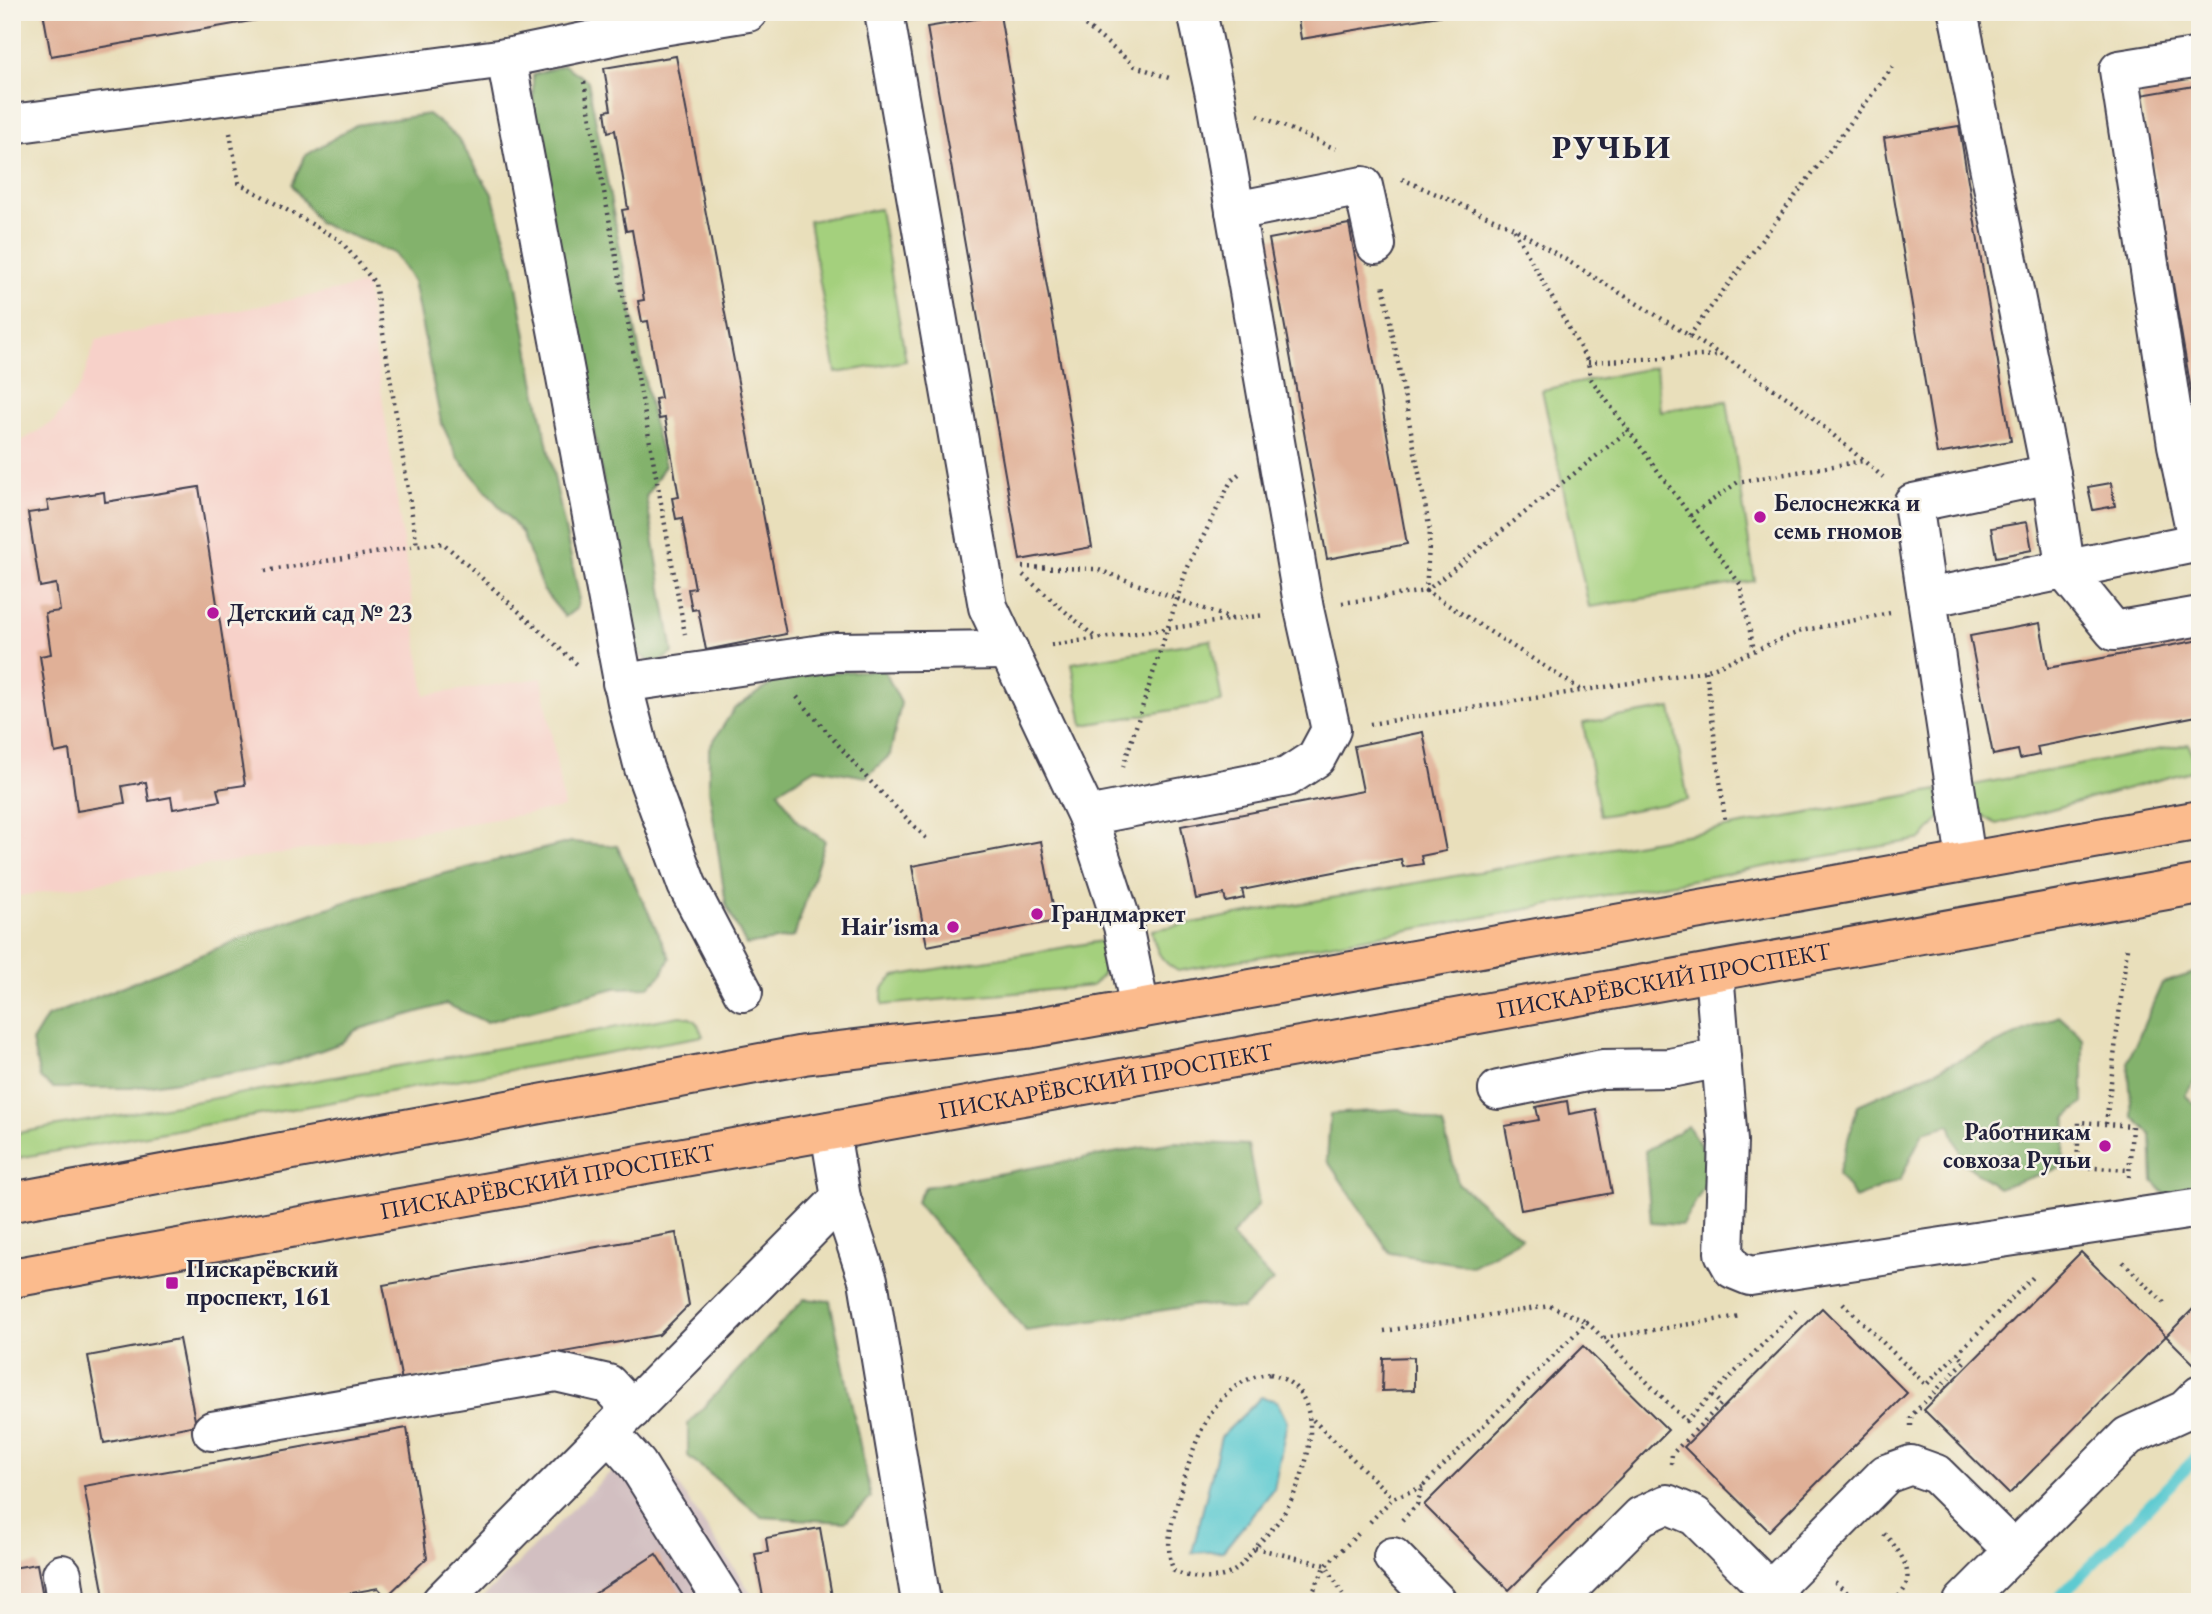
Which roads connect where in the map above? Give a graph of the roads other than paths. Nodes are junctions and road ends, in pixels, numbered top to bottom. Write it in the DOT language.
graph roads {
  1 [pos="748,12"];
  2 [pos="884,12"];
  3 [pos="1197,12"];
  4 [pos="1958,12"];
  5 [pos="655,20"];
  6 [pos="2200,57"];
  7 [pos="506,58"];
  8 [pos="12,124"];
  9 [pos="1235,211"];
  10 [pos="1376,245"];
  11 [pos="2186,419"];
  12 [pos="2051,474"];
  13 [pos="2199,543"];
  14 [pos="2066,572"];
  15 [pos="1927,598"];
  16 [pos="2200,616"];
  17 [pos="1009,650"];
  18 [pos="624,693"];
  19 [pos="1098,814"];
  20 [pos="2200,820"];
  21 [pos="1966,860"];
  22 [pos="2200,884"];
  23 [pos="1713,972"];
  24 [pos="743,992"];
  25 [pos="1140,1009"];
  26 [pos="1721,1058"];
  27 [pos="1498,1090"];
  28 [pos="830,1131"];
  29 [pos="841,1198"];
  30 [pos="12,1202"];
  31 [pos="2200,1208"];
  32 [pos="12,1278"];
  33 [pos="2200,1395"];
  34 [pos="620,1422"];
  35 [pos="212,1431"];
  36 [pos="2014,1551"];
  37 [pos="1393,1558"];
  38 [pos="1775,1596"];
  39 [pos="441,1602"];
  40 [pos="724,1602"];
  41 [pos="921,1602"];
  42 [pos="1437,1602"];
  43 [pos="1555,1602"];
  44 [pos="1963,1602"];
  1 -- 5 [label="street"];
  2 -- 17 [label="street"];
  3 -- 9 [label="street"];
  4 -- 12 [label="street"];
  5 -- 7 [label="street"];
  6 -- 11 [label="street"];
  7 -- 8 [label="street"];
  7 -- 18 [label="street"];
  9 -- 10 [label="street"];
  9 -- 19 [label="street"];
  11 -- 13 [label="street"];
  12 -- 14 [label="street"];
  12 -- 15 [label="street"];
  13 -- 14 [label="street"];
  14 -- 15 [label="street"];
  14 -- 16 [label="street"];
  15 -- 21 [label="street"];
  17 -- 18 [label="street"];
  17 -- 19 [label="street"];
  18 -- 24 [label="street"];
  19 -- 25 [label="street"];
  20 -- 21 [label="main road"];
  21 -- 25 [label="main road"];
  22 -- 23 [label="main road, ПИСКАРЁВСКИЙ ПРОСПЕКТ"];
  23 -- 26 [label="street"];
  23 -- 28 [label="main road, ПИСКАРЁВСКИЙ ПРОСПЕКТ"];
  25 -- 30 [label="main road"];
  26 -- 27 [label="street"];
  26 -- 31 [label="street"];
  28 -- 29 [label="street"];
  28 -- 32 [label="main road, ПИСКАРЁВСКИЙ ПРОСПЕКТ"];
  29 -- 34 [label="street"];
  29 -- 41 [label="street"];
  33 -- 36 [label="street"];
  34 -- 35 [label="street"];
  34 -- 39 [label="street"];
  34 -- 40 [label="street"];
  36 -- 38 [label="street"];
  36 -- 44 [label="street"];
  37 -- 42 [label="street"];
  38 -- 43 [label="street"];
}
